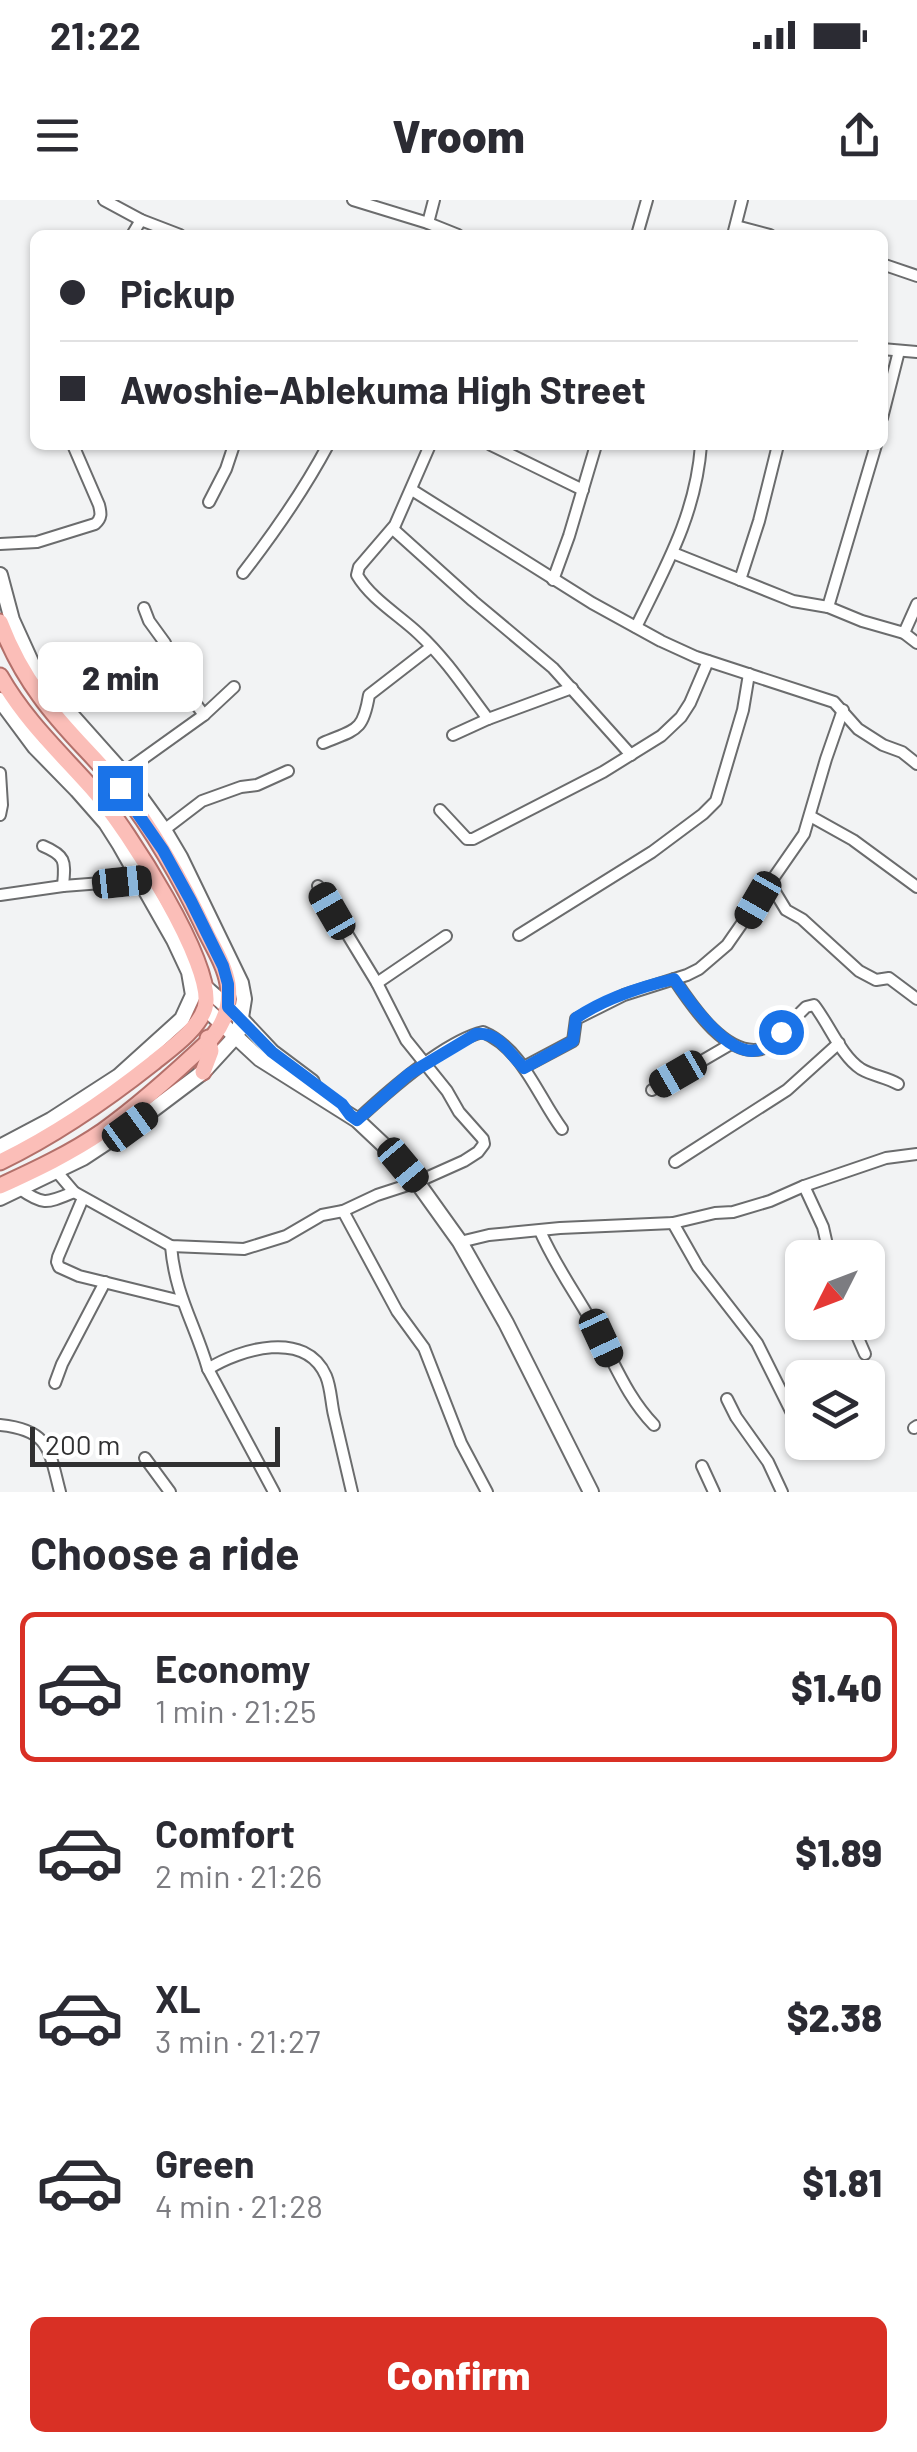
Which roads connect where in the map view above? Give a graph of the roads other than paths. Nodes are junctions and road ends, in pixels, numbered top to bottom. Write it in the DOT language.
graph roads {
  1 [pos="104,200"];
  2 [pos="354,200"];
  3 [pos="434,200"];
  4 [pos="647,200"];
  5 [pos="742,200"];
  6 [pos="141,220"];
  7 [pos="428,223"];
  8 [pos="135,230"];
  9 [pos="167,230"];
  10 [pos="446,230"];
  11 [pos="638,230"];
  12 [pos="734,230"];
  13 [pos="888,266"];
  14 [pos="917,276"];
  15 [pos="888,350"];
  16 [pos="899,351"];
  17 [pos="917,352"];
  18 [pos="888,394"];
  19 [pos="76,450"];
  20 [pos="232,450"];
  21 [pos="325,450"];
  22 [pos="428,450"];
  23 [pos="501,450"];
  24 [pos="595,450"];
  25 [pos="701,450"];
  26 [pos="777,450"];
  27 [pos="875,450"];
  28 [pos="412,490"];
  29 [pos="583,490"];
  30 [pos="209,502"];
  31 [pos="393,528"];
  32 [pos="0,544"];
  33 [pos="672,552"];
  34 [pos="242,573"];
  35 [pos="0,575"];
  36 [pos="553,580"];
  37 [pos="740,580"];
  38 [pos="917,604"];
  39 [pos="828,607"];
  40 [pos="144,608"];
  41 [pos="0,622"];
  42 [pos="636,627"];
  43 [pos="904,633"];
  44 [pos="917,643"];
  45 [pos="431,647"];
  46 [pos="708,661"];
  47 [pos="748,674"];
  48 [pos="0,676"];
  49 [pos="234,688"];
  50 [pos="572,688"];
  51 [pos="0,700"];
  52 [pos="843,710"];
  53 [pos="204,715"];
  54 [pos="488,719"];
  55 [pos="70,724"];
  56 [pos="452,736"];
  57 [pos="323,743"];
  58 [pos="632,755"];
  59 [pos="917,764"];
  60 [pos="288,771"];
  61 [pos="0,773"];
  62 [pos="123,774"];
  63 [pos="440,810"];
  64 [pos="0,815"];
  65 [pos="810,816"];
  66 [pos="164,830"];
  67 [pos="125,841"];
  68 [pos="43,846"];
  69 [pos="142,880"];
  70 [pos="769,882"];
  71 [pos="63,886"];
  72 [pos="318,886"];
  73 [pos="917,888"];
  74 [pos="0,895"];
  75 [pos="519,935"];
  76 [pos="446,936"];
  77 [pos="194,955"];
  78 [pos="674,979"];
  79 [pos="377,983"];
  80 [pos="234,984"];
  81 [pos="199,991"];
  82 [pos="917,999"];
  83 [pos="228,1007"];
  84 [pos="204,1008"];
  85 [pos="242,1020"];
  86 [pos="221,1024"];
  87 [pos="193,1026"];
  88 [pos="235,1037"];
  89 [pos="210,1040"];
  90 [pos="839,1043"];
  91 [pos="731,1044"];
  92 [pos="426,1064"];
  93 [pos="524,1068"];
  94 [pos="202,1072"];
  95 [pos="898,1084"];
  96 [pos="652,1090"];
  97 [pos="94,1101"];
  98 [pos="353,1118"];
  99 [pos="562,1130"];
  100 [pos="0,1145"];
  101 [pos="80,1153"];
  102 [pos="917,1154"];
  103 [pos="0,1162"];
  104 [pos="676,1162"];
  105 [pos="57,1172"];
  106 [pos="417,1182"];
  107 [pos="0,1186"];
  108 [pos="804,1186"];
  109 [pos="20,1189"];
  110 [pos="79,1195"];
  111 [pos="0,1198"];
  112 [pos="343,1211"];
  113 [pos="674,1223"];
  114 [pos="540,1231"];
  115 [pos="826,1240"];
  116 [pos="460,1242"];
  117 [pos="171,1246"];
  118 [pos="105,1282"];
  119 [pos="181,1301"];
  120 [pos="858,1340"];
  121 [pos="864,1354"];
  122 [pos="208,1369"];
  123 [pos="55,1384"];
  124 [pos="728,1399"];
  125 [pos="785,1399"];
  126 [pos="654,1424"];
  127 [pos="0,1425"];
  128 [pos="144,1458"];
  129 [pos="702,1466"];
  130 [pos="349,1491"];
  131 [pos="60,1492"];
  132 [pos="170,1492"];
  133 [pos="274,1492"];
  134 [pos="487,1492"];
  135 [pos="591,1492"];
  136 [pos="714,1492"];
  137 [pos="782,1492"];
  1 -- 6 [label="street"];
  2 -- 7 [label="street"];
  3 -- 7 [label="street"];
  4 -- 11 [label="street"];
  5 -- 12 [label="street"];
  6 -- 8 [label="street"];
  6 -- 9 [label="street"];
  7 -- 10 [label="street"];
  13 -- 14 [label="street"];
  15 -- 16 [label="street"];
  16 -- 17 [label="street"];
  16 -- 18 [label="street"];
  19 -- 32 [label="street"];
  20 -- 30 [label="street"];
  21 -- 34 [label="street"];
  22 -- 28 [label="street"];
  23 -- 29 [label="street"];
  24 -- 29 [label="street"];
  25 -- 33 [label="street"];
  26 -- 37 [label="street"];
  27 -- 39 [label="street"];
  28 -- 31 [label="street"];
  28 -- 36 [label="street"];
  29 -- 36 [label="street"];
  31 -- 45 [label="street"];
  31 -- 50 [label="street"];
  33 -- 37 [label="street"];
  33 -- 42 [label="street"];
  35 -- 55 [label="street"];
  36 -- 42 [label="street"];
  37 -- 39 [label="street"];
  38 -- 43 [label="street"];
  39 -- 43 [label="street"];
  40 -- 53 [label="street"];
  41 -- 55 [label="main road"];
  42 -- 46 [label="street"];
  43 -- 44 [label="street"];
  45 -- 54 [label="street"];
  45 -- 57 [label="street"];
  46 -- 47 [label="street"];
  46 -- 58 [label="street"];
  47 -- 52 [label="street"];
  47 -- 75 [label="street"];
  48 -- 67 [label="main road"];
  49 -- 53 [label="street"];
  50 -- 54 [label="street"];
  50 -- 58 [label="street"];
  51 -- 67 [label="street"];
  52 -- 59 [label="street"];
  52 -- 65 [label="street"];
  53 -- 62 [label="street"];
  54 -- 56 [label="street"];
  55 -- 62 [label="street"];
  55 -- 80 [label="main road"];
  58 -- 63 [label="street"];
  60 -- 66 [label="street"];
  61 -- 64 [label="street"];
  62 -- 66 [label="street"];
  65 -- 70 [label="street"];
  65 -- 73 [label="street"];
  66 -- 80 [label="street"];
  67 -- 69 [label="street"];
  67 -- 77 [label="main road"];
  68 -- 71 [label="street"];
  69 -- 71 [label="street"];
  69 -- 81 [label="street"];
  70 -- 78 [label="street"];
  70 -- 82 [label="street"];
  71 -- 74 [label="street"];
  72 -- 79 [label="street"];
  76 -- 79 [label="street"];
  77 -- 80 [label="main road"];
  77 -- 81 [label="main road"];
  78 -- 91 [label="street"];
  78 -- 93 [label="street"];
  79 -- 92 [label="street"];
  80 -- 83 [label="main road"];
  80 -- 85 [label="street"];
  81 -- 83 [label="street"];
  81 -- 84 [label="main road"];
  81 -- 97 [label="street"];
  83 -- 85 [label="street"];
  83 -- 86 [label="main road"];
  84 -- 86 [label="street"];
  84 -- 87 [label="main road"];
  85 -- 88 [label="street"];
  85 -- 98 [label="street"];
  86 -- 88 [label="street"];
  86 -- 89 [label="main road"];
  87 -- 89 [label="main road"];
  87 -- 97 [label="main road"];
  88 -- 94 [label="street"];
  88 -- 98 [label="street"];
  89 -- 94 [label="main road"];
  89 -- 101 [label="main road"];
  90 -- 91 [label="street"];
  90 -- 95 [label="street"];
  90 -- 104 [label="street"];
  91 -- 96 [label="street"];
  92 -- 93 [label="street"];
  92 -- 98 [label="street"];
  92 -- 106 [label="street"];
  93 -- 99 [label="street"];
  94 -- 101 [label="street"];
  97 -- 100 [label="street"];
  97 -- 103 [label="main road"];
  98 -- 106 [label="street"];
  101 -- 105 [label="street"];
  101 -- 107 [label="main road"];
  102 -- 108 [label="street"];
  105 -- 109 [label="street"];
  105 -- 110 [label="street"];
  106 -- 112 [label="street"];
  106 -- 116 [label="street"];
  108 -- 113 [label="street"];
  108 -- 115 [label="street"];
  109 -- 110 [label="street"];
  109 -- 111 [label="street"];
  110 -- 117 [label="street"];
  110 -- 118 [label="street"];
  112 -- 117 [label="street"];
  112 -- 134 [label="street"];
  113 -- 114 [label="street"];
  113 -- 125 [label="street"];
  114 -- 116 [label="street"];
  114 -- 126 [label="street"];
  116 -- 135 [label="street"];
  117 -- 119 [label="street"];
  118 -- 119 [label="street"];
  118 -- 123 [label="street"];
  119 -- 122 [label="street"];
  120 -- 121 [label="street"];
  122 -- 130 [label="street"];
  122 -- 133 [label="street"];
  124 -- 137 [label="street"];
  127 -- 131 [label="street"];
  128 -- 132 [label="street"];
  129 -- 136 [label="street"];
}
